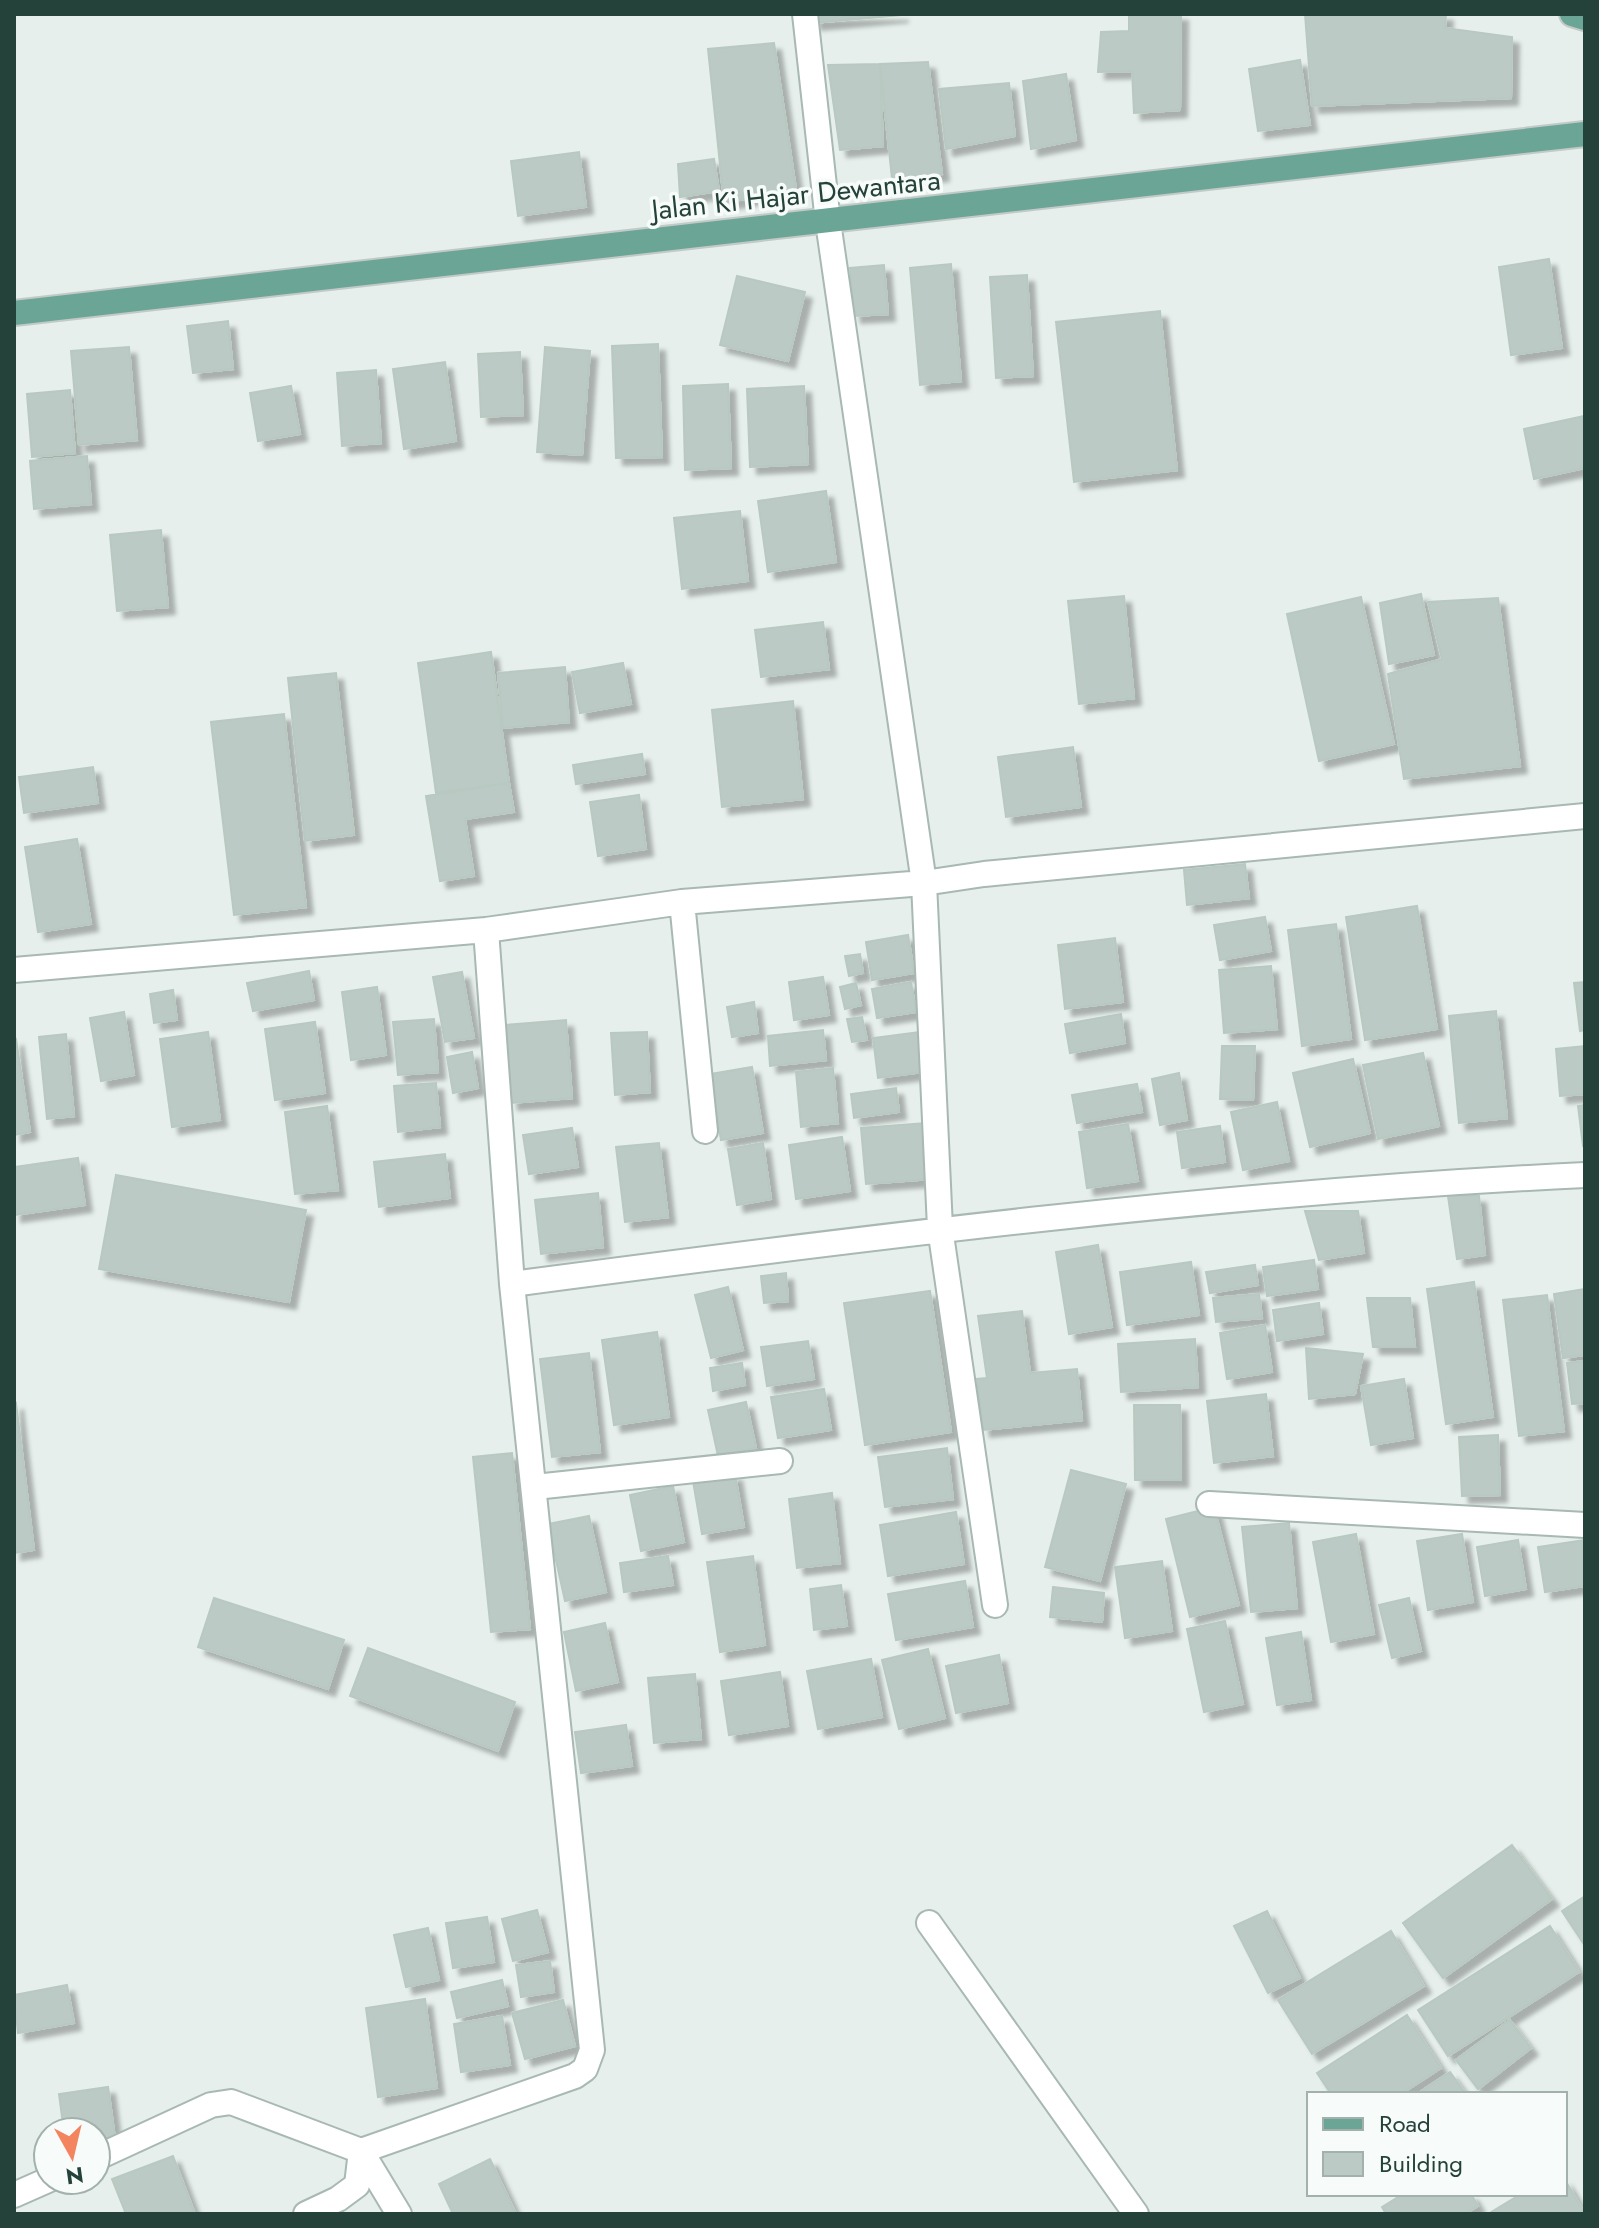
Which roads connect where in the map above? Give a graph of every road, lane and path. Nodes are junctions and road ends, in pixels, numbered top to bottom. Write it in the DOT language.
graph roads {
  1 [pos="805,14"];
  2 [pos="1572,14"];
  3 [pos="1585,18"];
  4 [pos="1585,134"];
  5 [pos="828,222"];
  6 [pos="14,313"];
  7 [pos="1585,816"];
  8 [pos="924,883"];
  9 [pos="682,902"];
  10 [pos="486,930"];
  11 [pos="14,970"];
  12 [pos="705,1131"];
  13 [pos="1585,1175"];
  14 [pos="940,1228"];
  15 [pos="512,1284"];
  16 [pos="780,1461"];
  17 [pos="535,1487"];
  18 [pos="1209,1504"];
  19 [pos="1585,1525"];
  20 [pos="995,1605"];
  21 [pos="929,1923"];
  22 [pos="112,2151"];
  23 [pos="361,2151"];
  24 [pos="306,2214"];
  25 [pos="399,2214"];
  26 [pos="1136,2214"];
  1 -- 5 [label="street"];
  2 -- 3 [label="main road"];
  4 -- 5 [label="main road, Jalan Ki Hajar Dewantara"];
  5 -- 6 [label="main road, Jalan Ki Hajar Dewantara"];
  5 -- 8 [label="street"];
  7 -- 8 [label="street"];
  8 -- 9 [label="street"];
  8 -- 14 [label="street"];
  9 -- 10 [label="street"];
  9 -- 12 [label="street"];
  10 -- 11 [label="street"];
  10 -- 15 [label="street"];
  13 -- 14 [label="street"];
  14 -- 15 [label="street"];
  14 -- 20 [label="street"];
  15 -- 17 [label="street"];
  16 -- 17 [label="street"];
  17 -- 23 [label="street"];
  18 -- 19 [label="street"];
  21 -- 26 [label="street"];
  22 -- 23 [label="street"];
  23 -- 24 [label="street"];
  23 -- 25 [label="street"];
}
